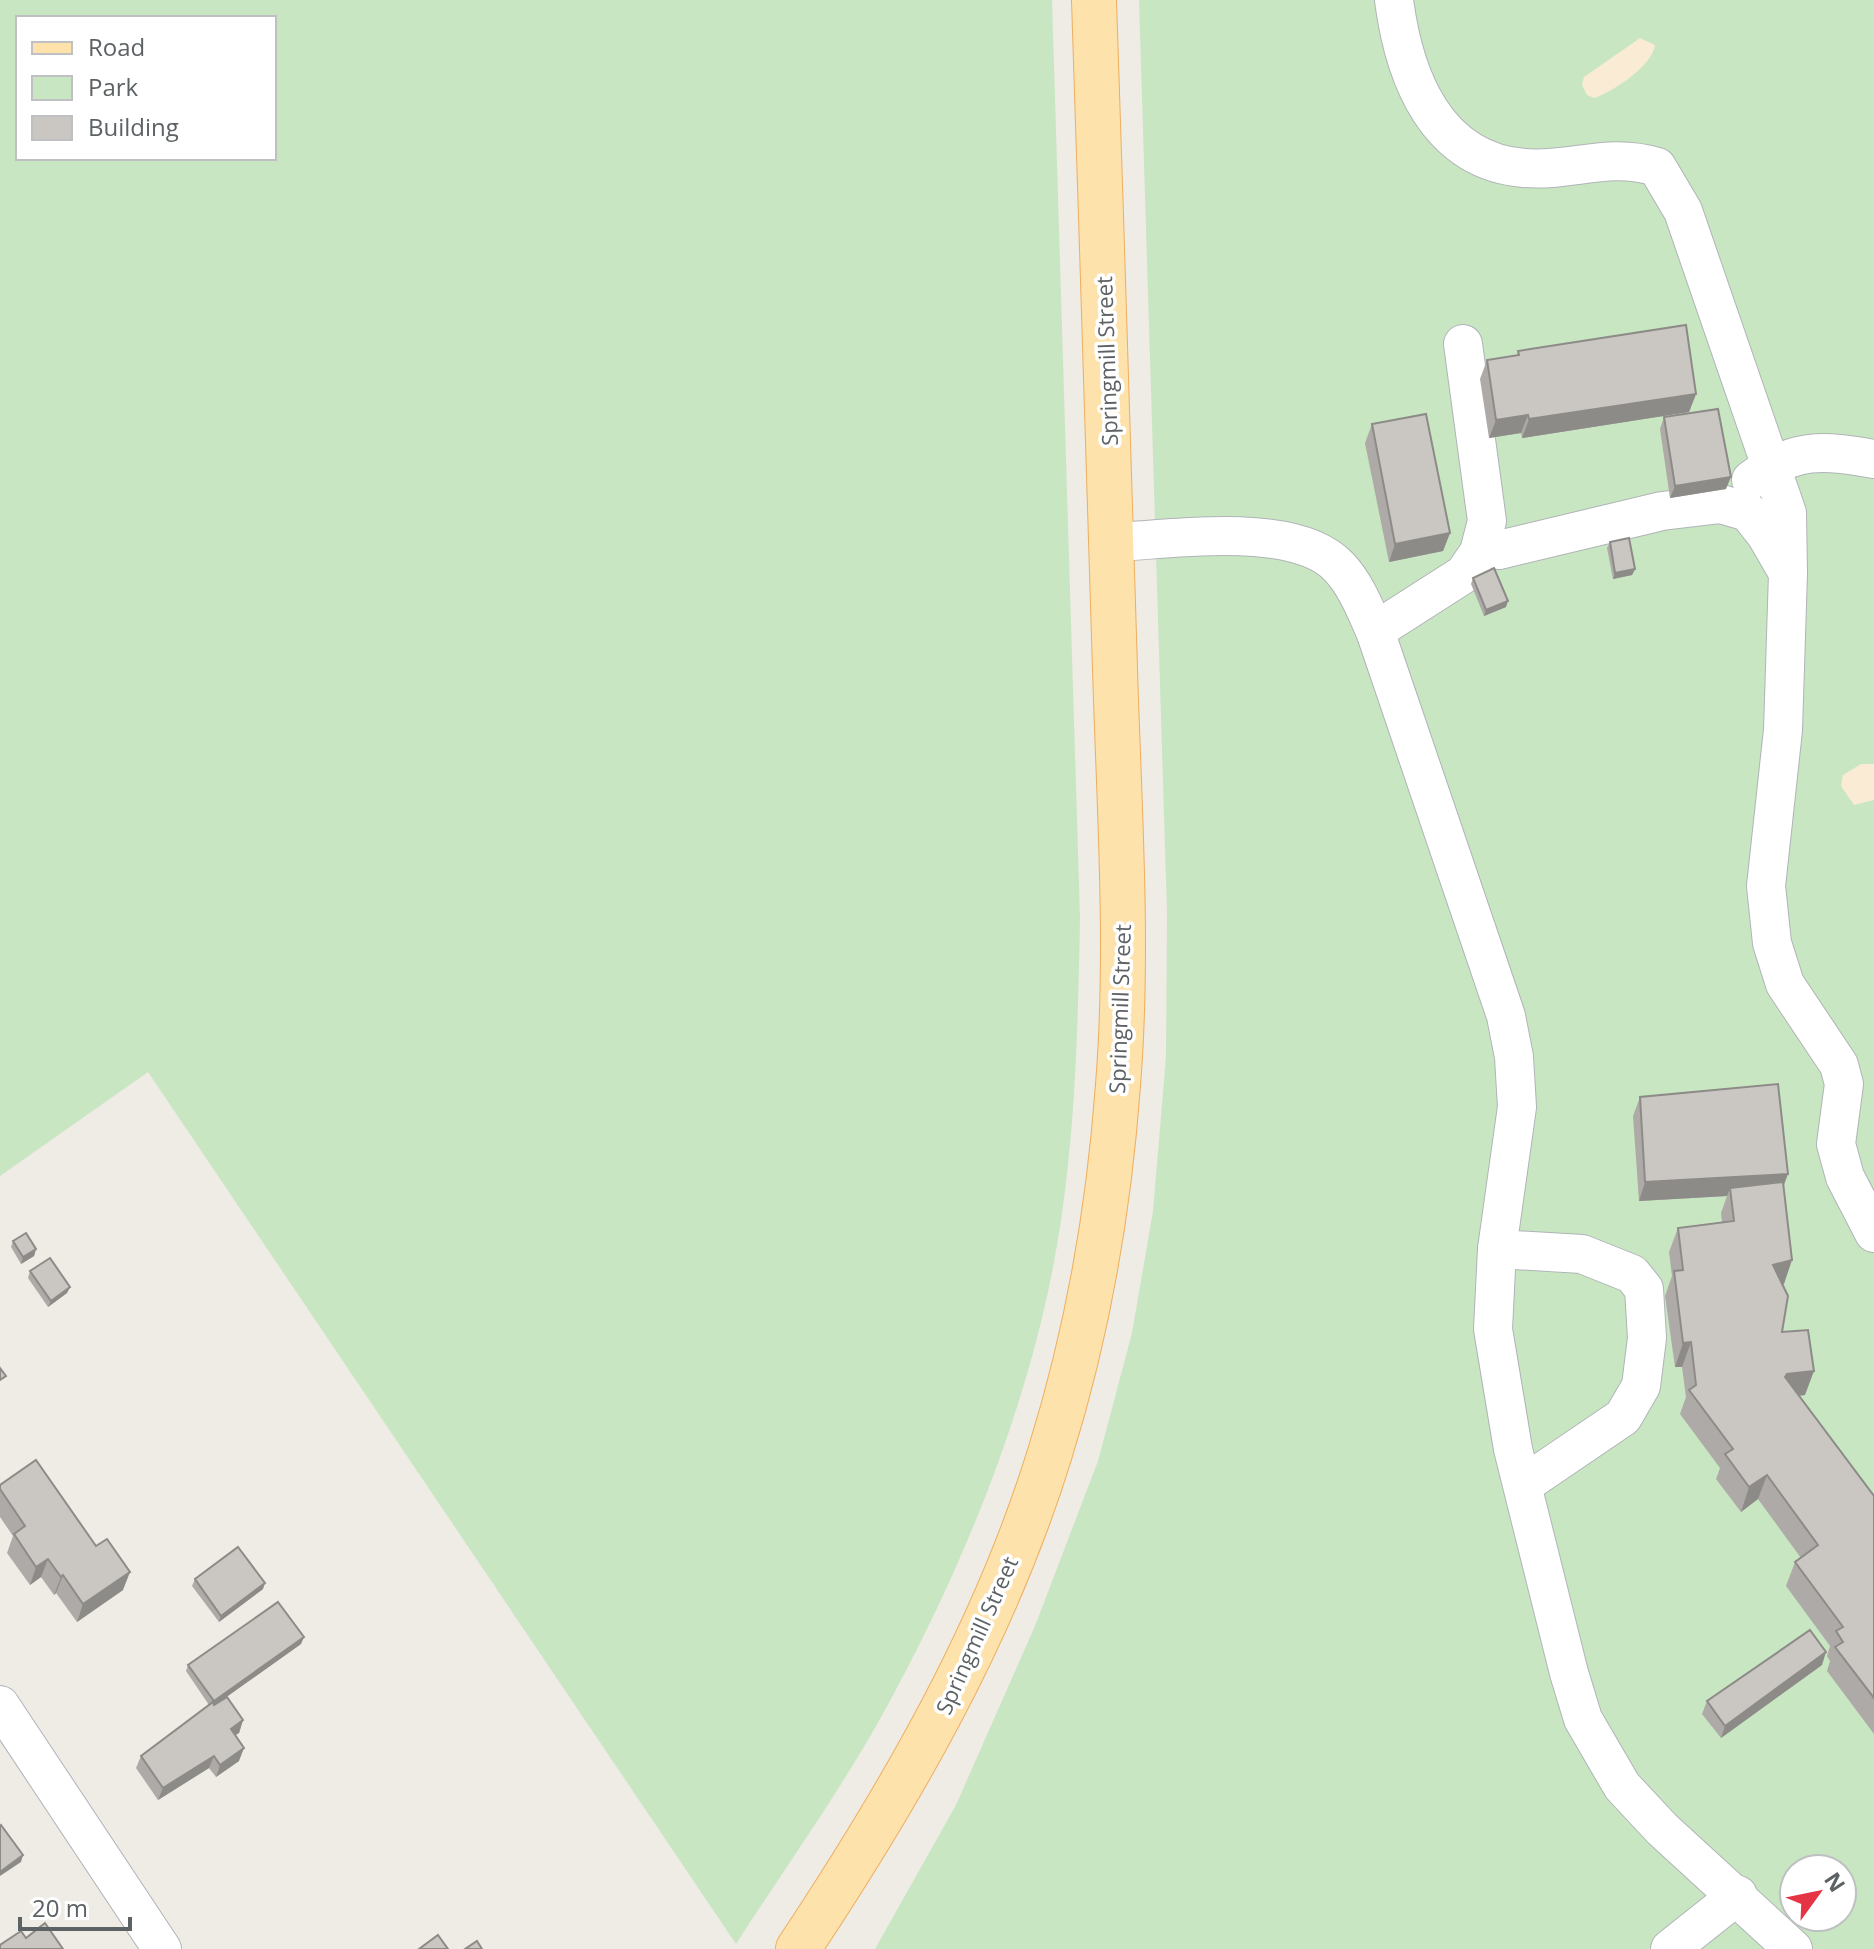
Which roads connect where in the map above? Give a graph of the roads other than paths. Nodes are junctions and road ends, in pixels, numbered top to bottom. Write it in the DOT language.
graph roads {
  1 [pos="1094,0"];
  2 [pos="1394,0"];
  3 [pos="1463,344"];
  4 [pos="1874,459"];
  5 [pos="1772,465"];
  6 [pos="1721,504"];
  7 [pos="1112,542"];
  8 [pos="1499,550"];
  9 [pos="1788,573"];
  10 [pos="1375,631"];
  11 [pos="1874,1233"];
  12 [pos="1497,1249"];
  13 [pos="1523,1485"];
  14 [pos="0,1705"];
  15 [pos="1738,1895"];
  16 [pos="162,1949"];
  17 [pos="798,1949"];
  18 [pos="1670,1949"];
  19 [pos="1793,1949"];
  1 -- 7 [label="main road, Springmill Street"];
  2 -- 5 [label="street"];
  3 -- 10 [label="street"];
  4 -- 5 [label="street"];
  5 -- 6 [label="street"];
  5 -- 9 [label="street"];
  6 -- 8 [label="street"];
  6 -- 9 [label="street"];
  7 -- 10 [label="street"];
  7 -- 17 [label="main road, Springmill Street"];
  9 -- 11 [label="street"];
  10 -- 12 [label="street"];
  12 -- 13 [label="street"];
  12 -- 13 [label="street"];
  13 -- 15 [label="street"];
  14 -- 16 [label="street"];
  15 -- 18 [label="street"];
  15 -- 19 [label="street"];
}
